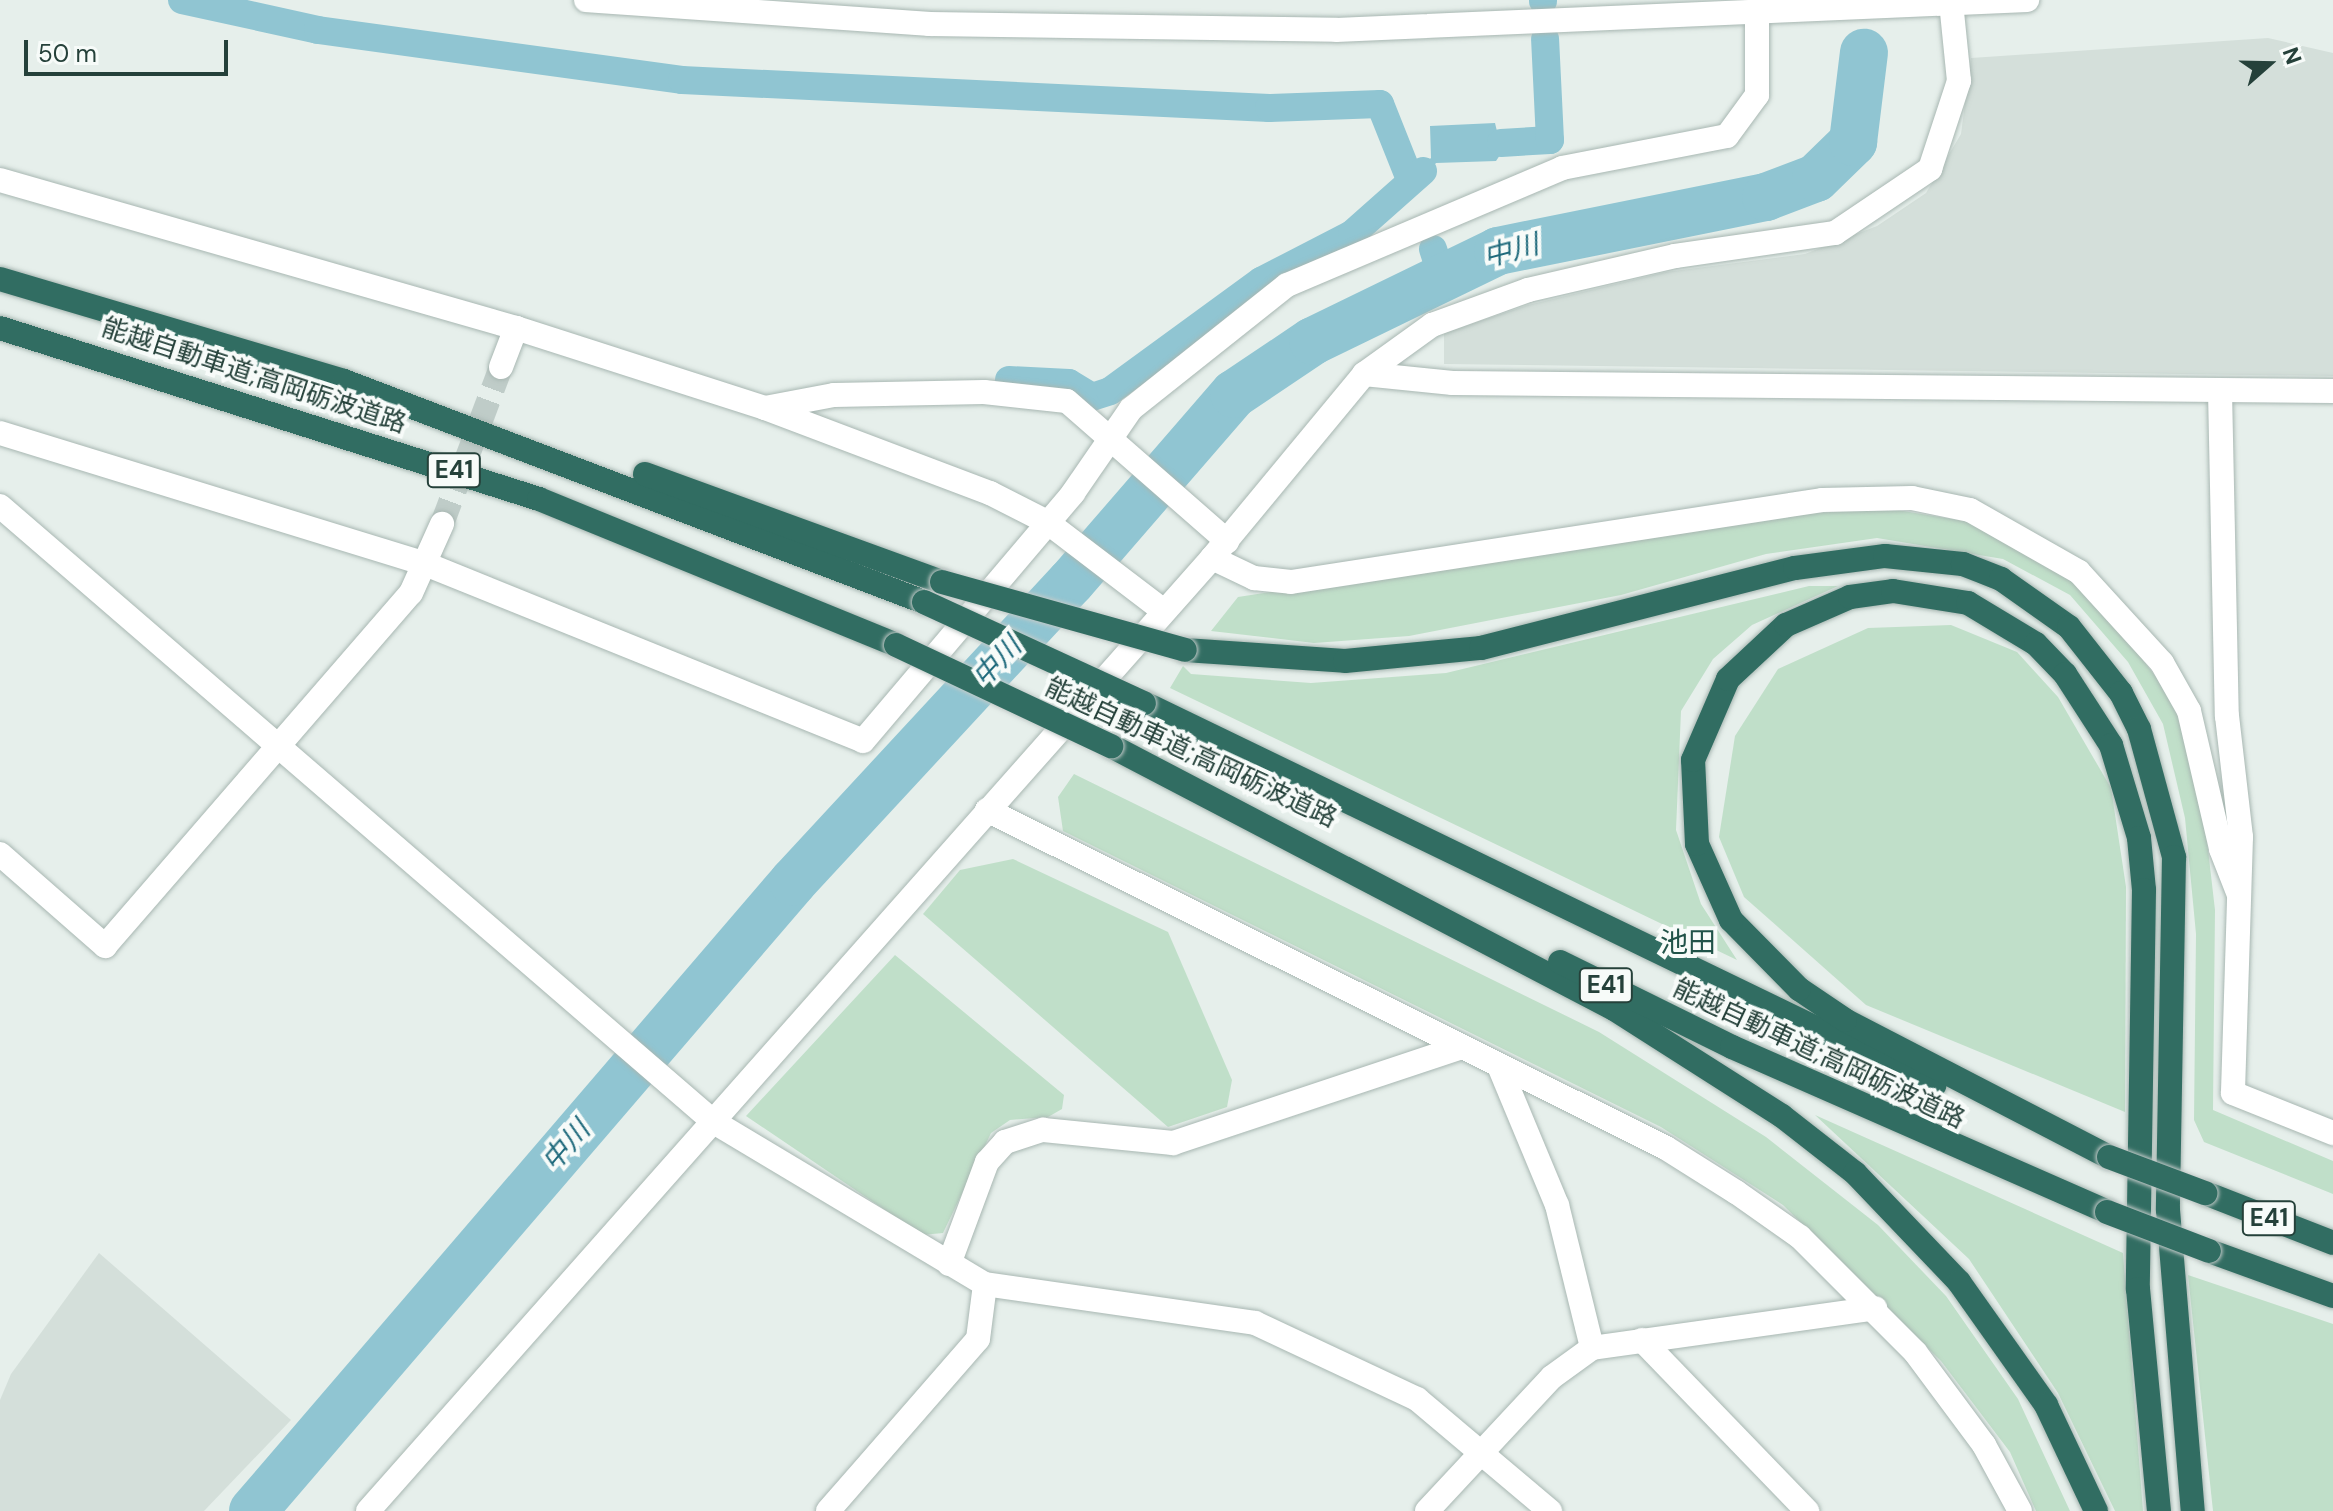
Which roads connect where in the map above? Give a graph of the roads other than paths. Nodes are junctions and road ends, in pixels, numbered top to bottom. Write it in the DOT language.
graph roads {
  1 [pos="586,0"];
  2 [pos="2027,0"];
  3 [pos="1951,2"];
  4 [pos="1757,15"];
  5 [pos="1,184"];
  6 [pos="0,279"];
  7 [pos="0,328"];
  8 [pos="516,328"];
  9 [pos="501,367"];
  10 [pos="1364,374"];
  11 [pos="344,381"];
  12 [pos="2220,391"];
  13 [pos="2333,391"];
  14 [pos="765,408"];
  15 [pos="0,433"];
  16 [pos="1124,445"];
  17 [pos="0,506"];
  18 [pos="442,524"];
  19 [pos="1054,527"];
  20 [pos="1219,550"];
  21 [pos="428,565"];
  22 [pos="1164,611"];
  23 [pos="279,741"];
  24 [pos="1111,746"];
  25 [pos="987,810"];
  26 [pos="0,854"];
  27 [pos="2239,895"];
  28 [pos="1461,1047"];
  29 [pos="1499,1066"];
  30 [pos="714,1122"];
  31 [pos="2333,1133"];
  32 [pos="2109,1157"];
  33 [pos="2333,1243"];
  34 [pos="949,1264"];
  35 [pos="985,1284"];
  36 [pos="2333,1296"];
  37 [pos="1875,1308"];
  38 [pos="1642,1340"];
  39 [pos="1592,1348"];
  40 [pos="1476,1454"];
  41 [pos="848,1501"];
  42 [pos="368,1511"];
  43 [pos="828,1511"];
  44 [pos="1427,1511"];
  45 [pos="1550,1511"];
  46 [pos="1807,1511"];
  47 [pos="2020,1511"];
  48 [pos="2096,1511"];
  49 [pos="2159,1511"];
  50 [pos="2193,1511"];
  1 -- 4 [label="street"];
  2 -- 3 [label="street"];
  3 -- 4 [label="street"];
  3 -- 10 [label="street"];
  4 -- 16 [label="street"];
  5 -- 8 [label="street"];
  6 -- 11 [label="highway, 能越自動車道;高岡砺波道路 / E41"];
  7 -- 24 [label="highway, 能越自動車道;高岡砺波道路 / E41, bridge"];
  8 -- 9 [label="street"];
  8 -- 14 [label="street"];
  10 -- 12 [label="street"];
  10 -- 20 [label="street"];
  11 -- 32 [label="highway, 能越自動車道;高岡砺波道路 / E41, bridge"];
  11 -- 50 [label="highway, bridge"];
  12 -- 13 [label="street"];
  12 -- 27 [label="street"];
  14 -- 16 [label="street"];
  14 -- 19 [label="street"];
  15 -- 21 [label="street"];
  16 -- 19 [label="street"];
  16 -- 20 [label="street"];
  17 -- 23 [label="street"];
  18 -- 21 [label="street"];
  19 -- 21 [label="street"];
  19 -- 22 [label="street"];
  20 -- 22 [label="street"];
  20 -- 27 [label="street"];
  21 -- 23 [label="street"];
  22 -- 25 [label="street"];
  23 -- 26 [label="street"];
  23 -- 30 [label="street"];
  24 -- 36 [label="highway, 能越自動車道;高岡砺波道路 / E41, bridge"];
  24 -- 48 [label="highway"];
  25 -- 28 [label="street"];
  25 -- 30 [label="street"];
  27 -- 31 [label="street"];
  28 -- 29 [label="street"];
  28 -- 34 [label="street"];
  29 -- 37 [label="street"];
  29 -- 39 [label="street"];
  30 -- 34 [label="street"];
  30 -- 42 [label="street"];
  32 -- 33 [label="highway, 能越自動車道;高岡砺波道路 / E41, bridge"];
  32 -- 49 [label="highway"];
  34 -- 35 [label="street"];
  35 -- 40 [label="street"];
  35 -- 41 [label="street"];
  37 -- 38 [label="street"];
  37 -- 47 [label="street"];
  38 -- 39 [label="street"];
  38 -- 46 [label="street"];
  39 -- 40 [label="street"];
  40 -- 44 [label="street"];
  40 -- 45 [label="street"];
  41 -- 43 [label="street"];
}
